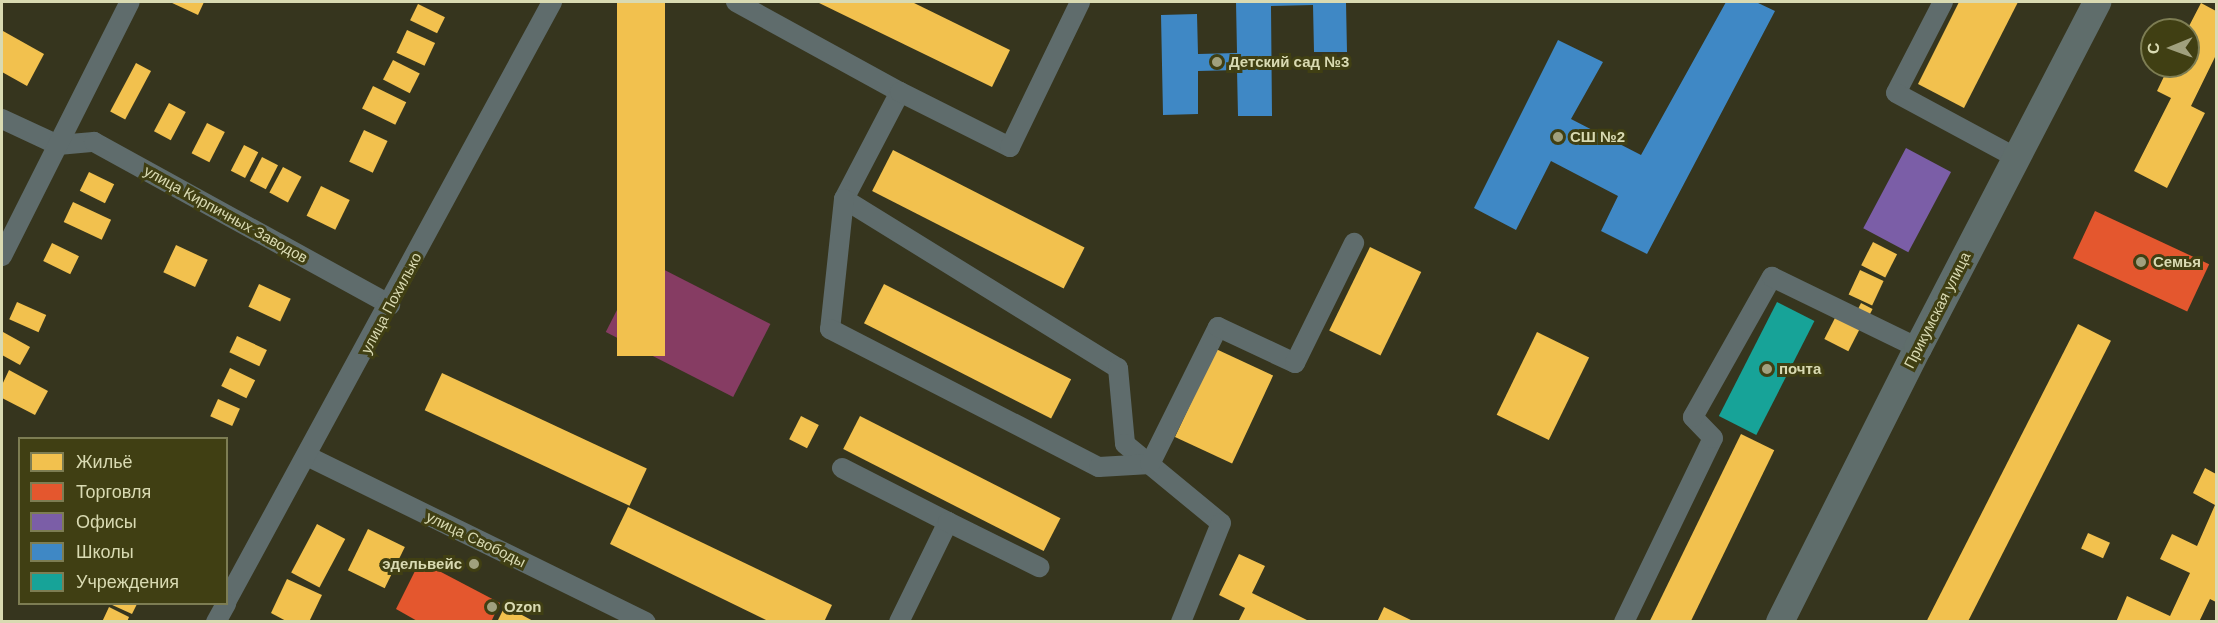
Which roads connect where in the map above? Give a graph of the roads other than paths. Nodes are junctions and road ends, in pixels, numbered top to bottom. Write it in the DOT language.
graph roads {
  1 [pos="130,2"];
  2 [pos="552,2"];
  3 [pos="736,2"];
  4 [pos="1079,2"];
  5 [pos="1943,2"];
  6 [pos="2097,2"];
  7 [pos="900,92"];
  8 [pos="2,119"];
  9 [pos="58,146"];
  10 [pos="2015,157"];
  11 [pos="844,199"];
  12 [pos="1354,243"];
  13 [pos="2,256"];
  14 [pos="390,304"];
  15 [pos="1918,348"];
  16 [pos="307,456"];
  17 [pos="1150,464"];
  18 [pos="842,468"];
  19 [pos="948,522"];
  20 [pos="1039,567"];
  21 [pos="228,599"];
  22 [pos="225,605"];
  23 [pos="216,621"];
  24 [pos="645,621"];
  25 [pos="899,621"];
  26 [pos="1181,621"];
  27 [pos="1624,621"];
  28 [pos="1780,621"];
  1 -- 9 [label="street"];
  2 -- 14 [label="street, улица Похилько"];
  3 -- 7 [label="street"];
  4 -- 7 [label="street"];
  5 -- 10 [label="street"];
  6 -- 10 [label="main road, Прикумская улица"];
  7 -- 11 [label="street"];
  8 -- 9 [label="street"];
  9 -- 13 [label="street"];
  9 -- 14 [label="street, улица Кирпичных Заводов"];
  10 -- 15 [label="main road, Прикумская улица"];
  11 -- 17 [label="street"];
  11 -- 17 [label="street"];
  12 -- 17 [label="street"];
  14 -- 16 [label="street, улица Похилько"];
  15 -- 27 [label="street"];
  15 -- 28 [label="main road, Прикумская улица"];
  16 -- 21 [label="street, улица Похилько"];
  16 -- 24 [label="street, улица Свободы"];
  17 -- 26 [label="street"];
  18 -- 19 [label="street"];
  19 -- 20 [label="street"];
  19 -- 25 [label="street"];
  22 -- 23 [label="street, улица Похилько"];
}
